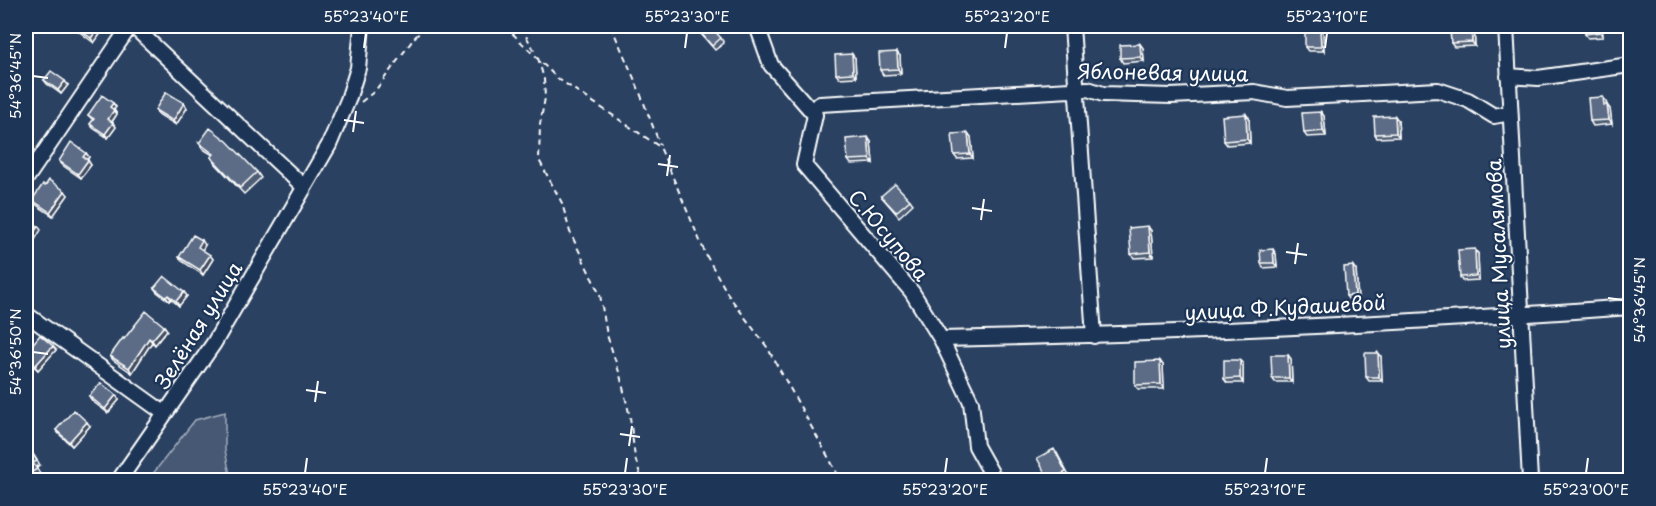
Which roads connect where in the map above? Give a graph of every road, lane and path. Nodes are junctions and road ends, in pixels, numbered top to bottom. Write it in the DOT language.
graph roads {
  1 [pos="131,26"];
  2 [pos="362,26"];
  3 [pos="427,26"];
  4 [pos="505,26"];
  5 [pos="524,26"];
  6 [pos="611,26"];
  7 [pos="757,26"];
  8 [pos="1072,26"];
  9 [pos="1506,26"];
  10 [pos="538,57"];
  11 [pos="1630,65"];
  12 [pos="1508,76"];
  13 [pos="1077,89"];
  14 [pos="348,100"];
  15 [pos="811,110"];
  16 [pos="1510,113"];
  17 [pos="660,147"];
  18 [pos="26,179"];
  19 [pos="304,187"];
  20 [pos="1630,307"];
  21 [pos="26,314"];
  22 [pos="1521,315"];
  23 [pos="1094,336"];
  24 [pos="940,339"];
  25 [pos="164,414"];
  26 [pos="119,480"];
  27 [pos="642,480"];
  28 [pos="841,480"];
  29 [pos="995,480"];
  30 [pos="1530,480"];
  1 -- 18 [label="street"];
  1 -- 19 [label="street"];
  2 -- 14 [label="street, Зелёная улица"];
  3 -- 14 [label="path"];
  4 -- 10 [label="path"];
  5 -- 10 [label="path"];
  6 -- 17 [label="path"];
  7 -- 15 [label="street"];
  8 -- 13 [label="street"];
  9 -- 12 [label="street, улица Мусалямова"];
  10 -- 17 [label="path"];
  10 -- 27 [label="path"];
  11 -- 12 [label="street"];
  12 -- 16 [label="street, улица Мусалямова"];
  13 -- 15 [label="street, Яблоневая улица"];
  13 -- 16 [label="street, Яблоневая улица"];
  13 -- 23 [label="street"];
  14 -- 19 [label="street, Зелёная улица"];
  15 -- 24 [label="street, С.Юсупова"];
  16 -- 22 [label="street, улица Мусалямова"];
  17 -- 28 [label="path"];
  19 -- 25 [label="street, Зелёная улица"];
  20 -- 22 [label="street, улица Ф.Кудашевой"];
  21 -- 25 [label="street"];
  22 -- 23 [label="street, улица Ф.Кудашевой"];
  22 -- 30 [label="street, улица Мусалямова"];
  23 -- 24 [label="street, улица Ф.Кудашевой"];
  24 -- 29 [label="street, С.Юсупова"];
  25 -- 26 [label="street, Зелёная улица"];
}
